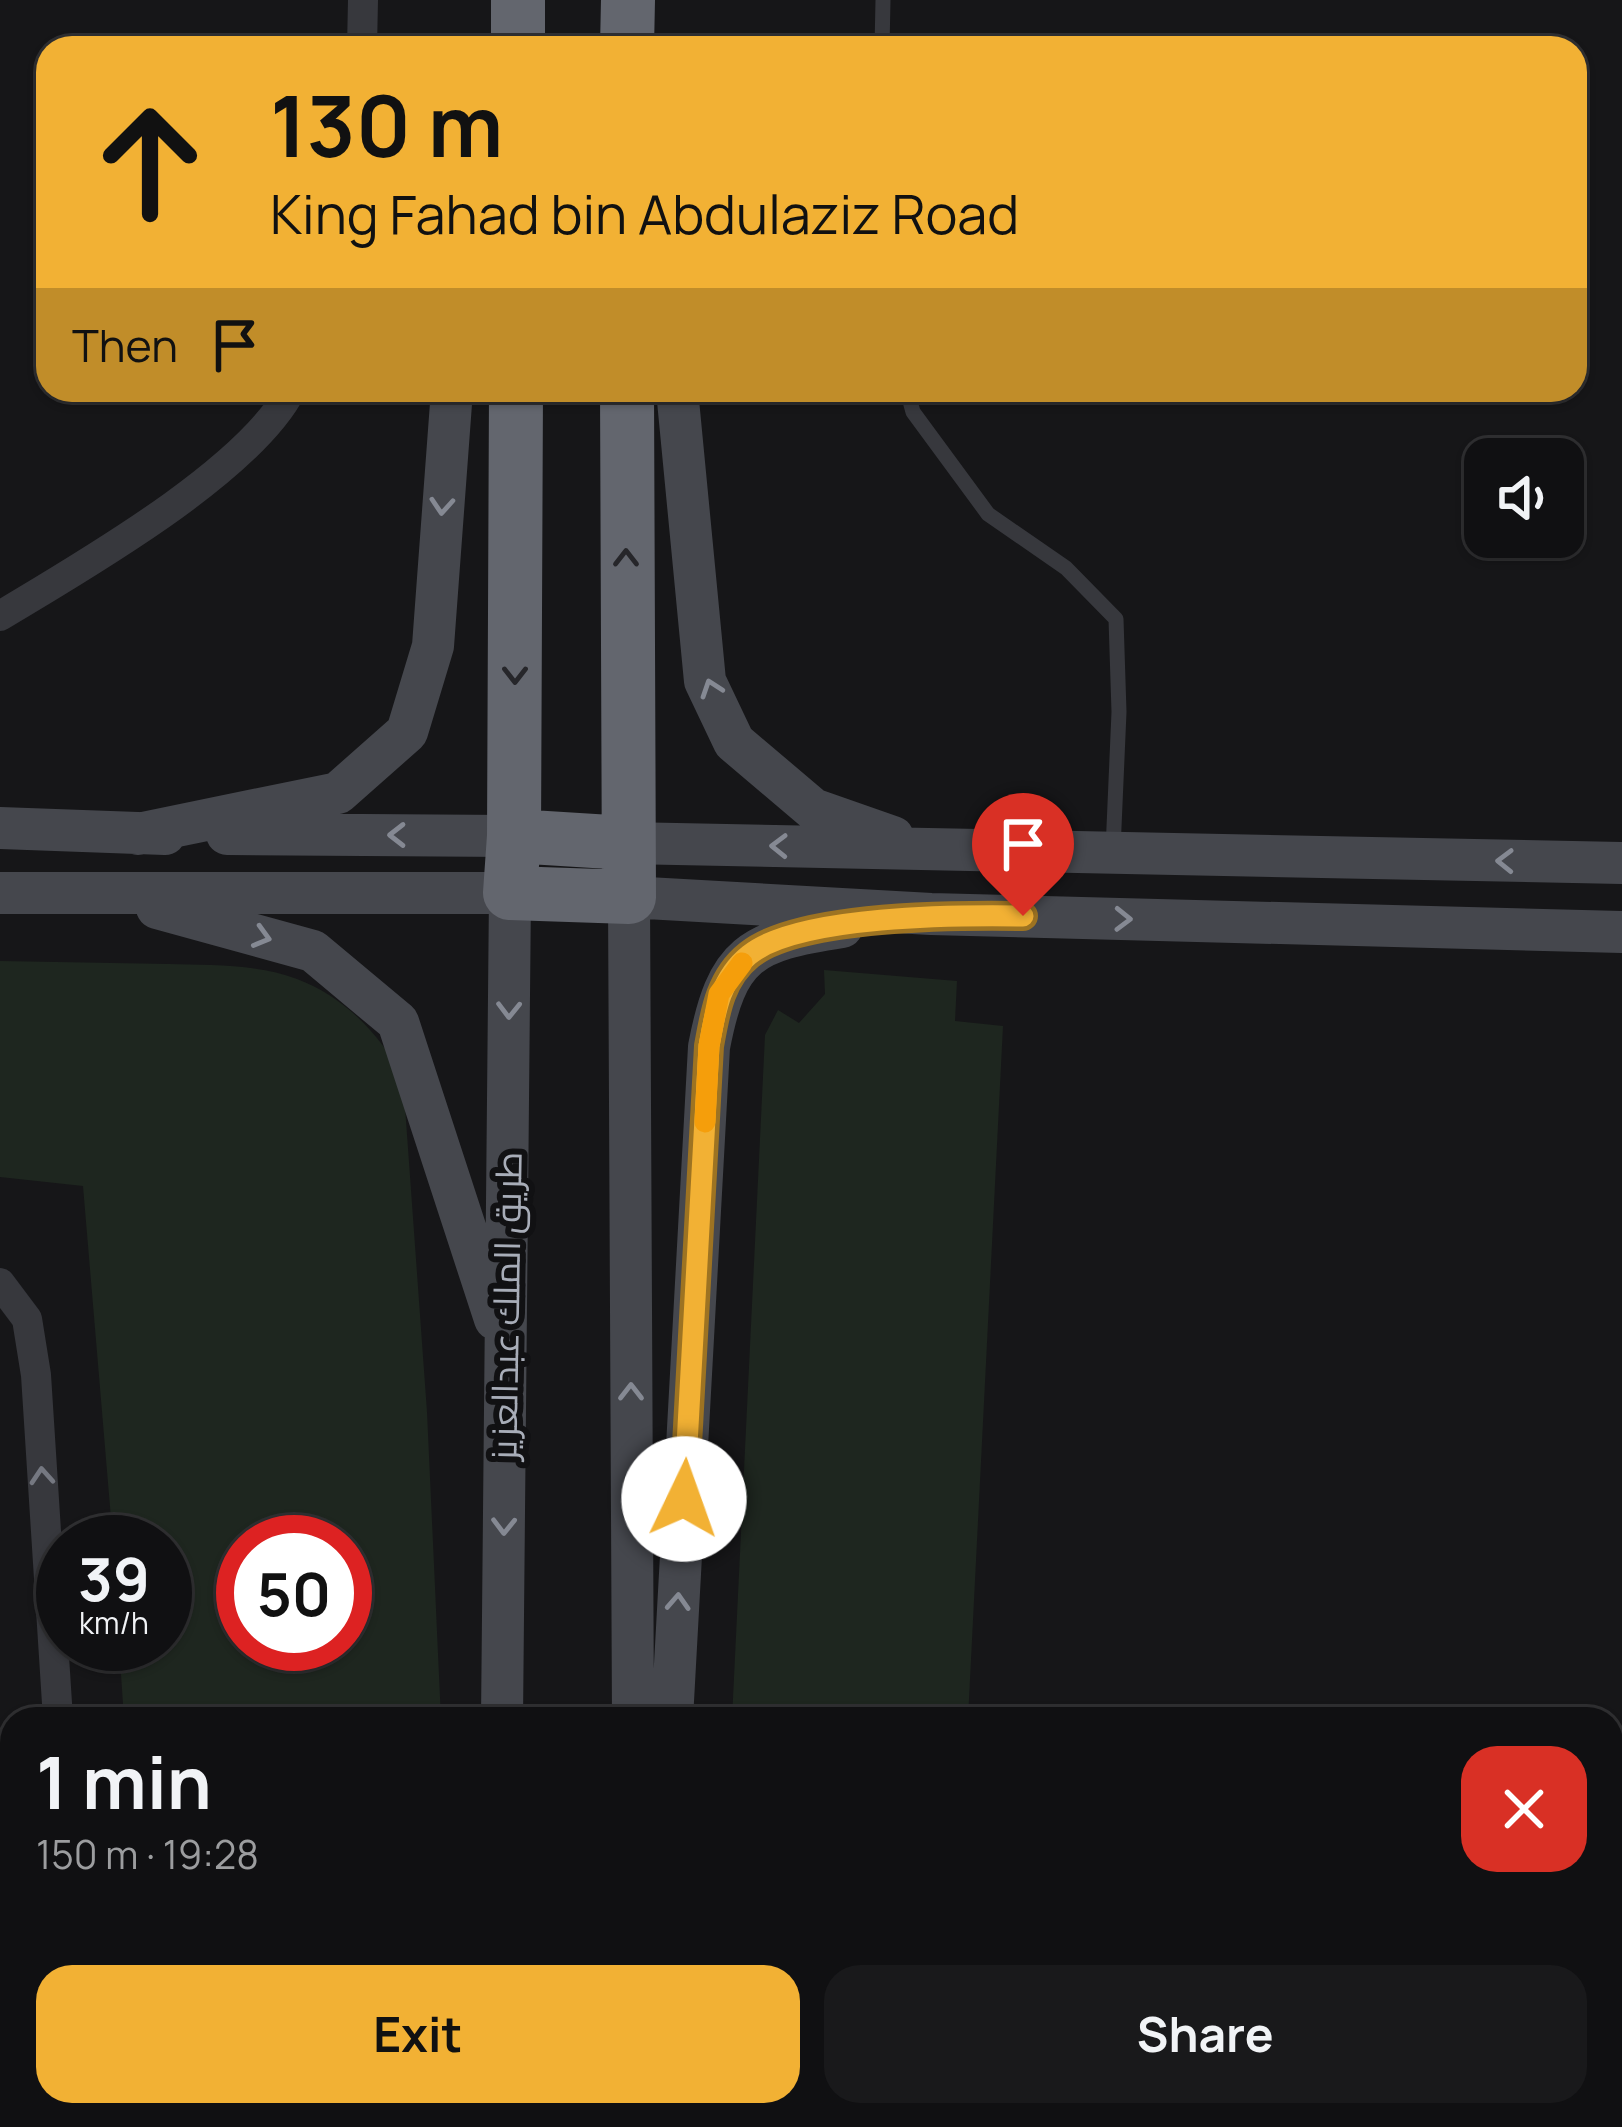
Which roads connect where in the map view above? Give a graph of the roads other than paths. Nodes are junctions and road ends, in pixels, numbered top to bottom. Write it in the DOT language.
graph roads {
  1 [pos="363,0"];
  2 [pos="628,0"];
  3 [pos="884,0"];
  4 [pos="362,36"];
  5 [pos="627,36"];
  6 [pos="882,36"];
  7 [pos="285,402"];
  8 [pos="451,402"];
  9 [pos="516,402"];
  10 [pos="627,402"];
  11 [pos="678,402"];
  12 [pos="910,402"];
  13 [pos="0,616"];
  14 [pos="0,828"];
  15 [pos="138,833"];
  16 [pos="514,836"];
  17 [pos="626,843"];
  18 [pos="928,849"];
  19 [pos="1113,853"];
  20 [pos="1622,863"];
  21 [pos="0,893"];
  22 [pos="510,893"];
  23 [pos="109,895"];
  24 [pos="629,897"];
  25 [pos="931,914"];
  26 [pos="1622,932"];
  27 [pos="0,1283"];
  28 [pos="506,1351"];
  29 [pos="57,1707"];
  30 [pos="502,1707"];
  31 [pos="633,1707"];
  32 [pos="673,1707"];
  1 -- 4 [label="street"];
  2 -- 5 [label="highway"];
  3 -- 6 [label="lane"];
  7 -- 13 [label="street"];
  8 -- 15 [label="main road, one-way"];
  9 -- 16 [label="highway, one-way"];
  17 -- 10 [label="highway, one-way"];
  18 -- 11 [label="main road, one-way"];
  12 -- 19 [label="lane"];
  14 -- 15 [label="main road"];
  16 -- 15 [label="main road, one-way"];
  16 -- 17 [label="highway"];
  16 -- 22 [label="highway"];
  18 -- 17 [label="main road, one-way"];
  17 -- 24 [label="highway"];
  18 -- 19 [label="main road"];
  20 -- 19 [label="main road, one-way"];
  21 -- 23 [label="main road"];
  22 -- 23 [label="main road"];
  22 -- 24 [label="highway"];
  22 -- 28 [label="main road, طريق الملك عبدالعزيز, one-way"];
  23 -- 28 [label="main road, one-way"];
  24 -- 25 [label="main road"];
  31 -- 24 [label="main road, one-way"];
  25 -- 26 [label="main road, one-way"];
  32 -- 25 [label="main road, one-way"];
  29 -- 27 [label="street, one-way"];
  28 -- 30 [label="main road, طريق الملك عبدالعزيز, one-way"];
}
